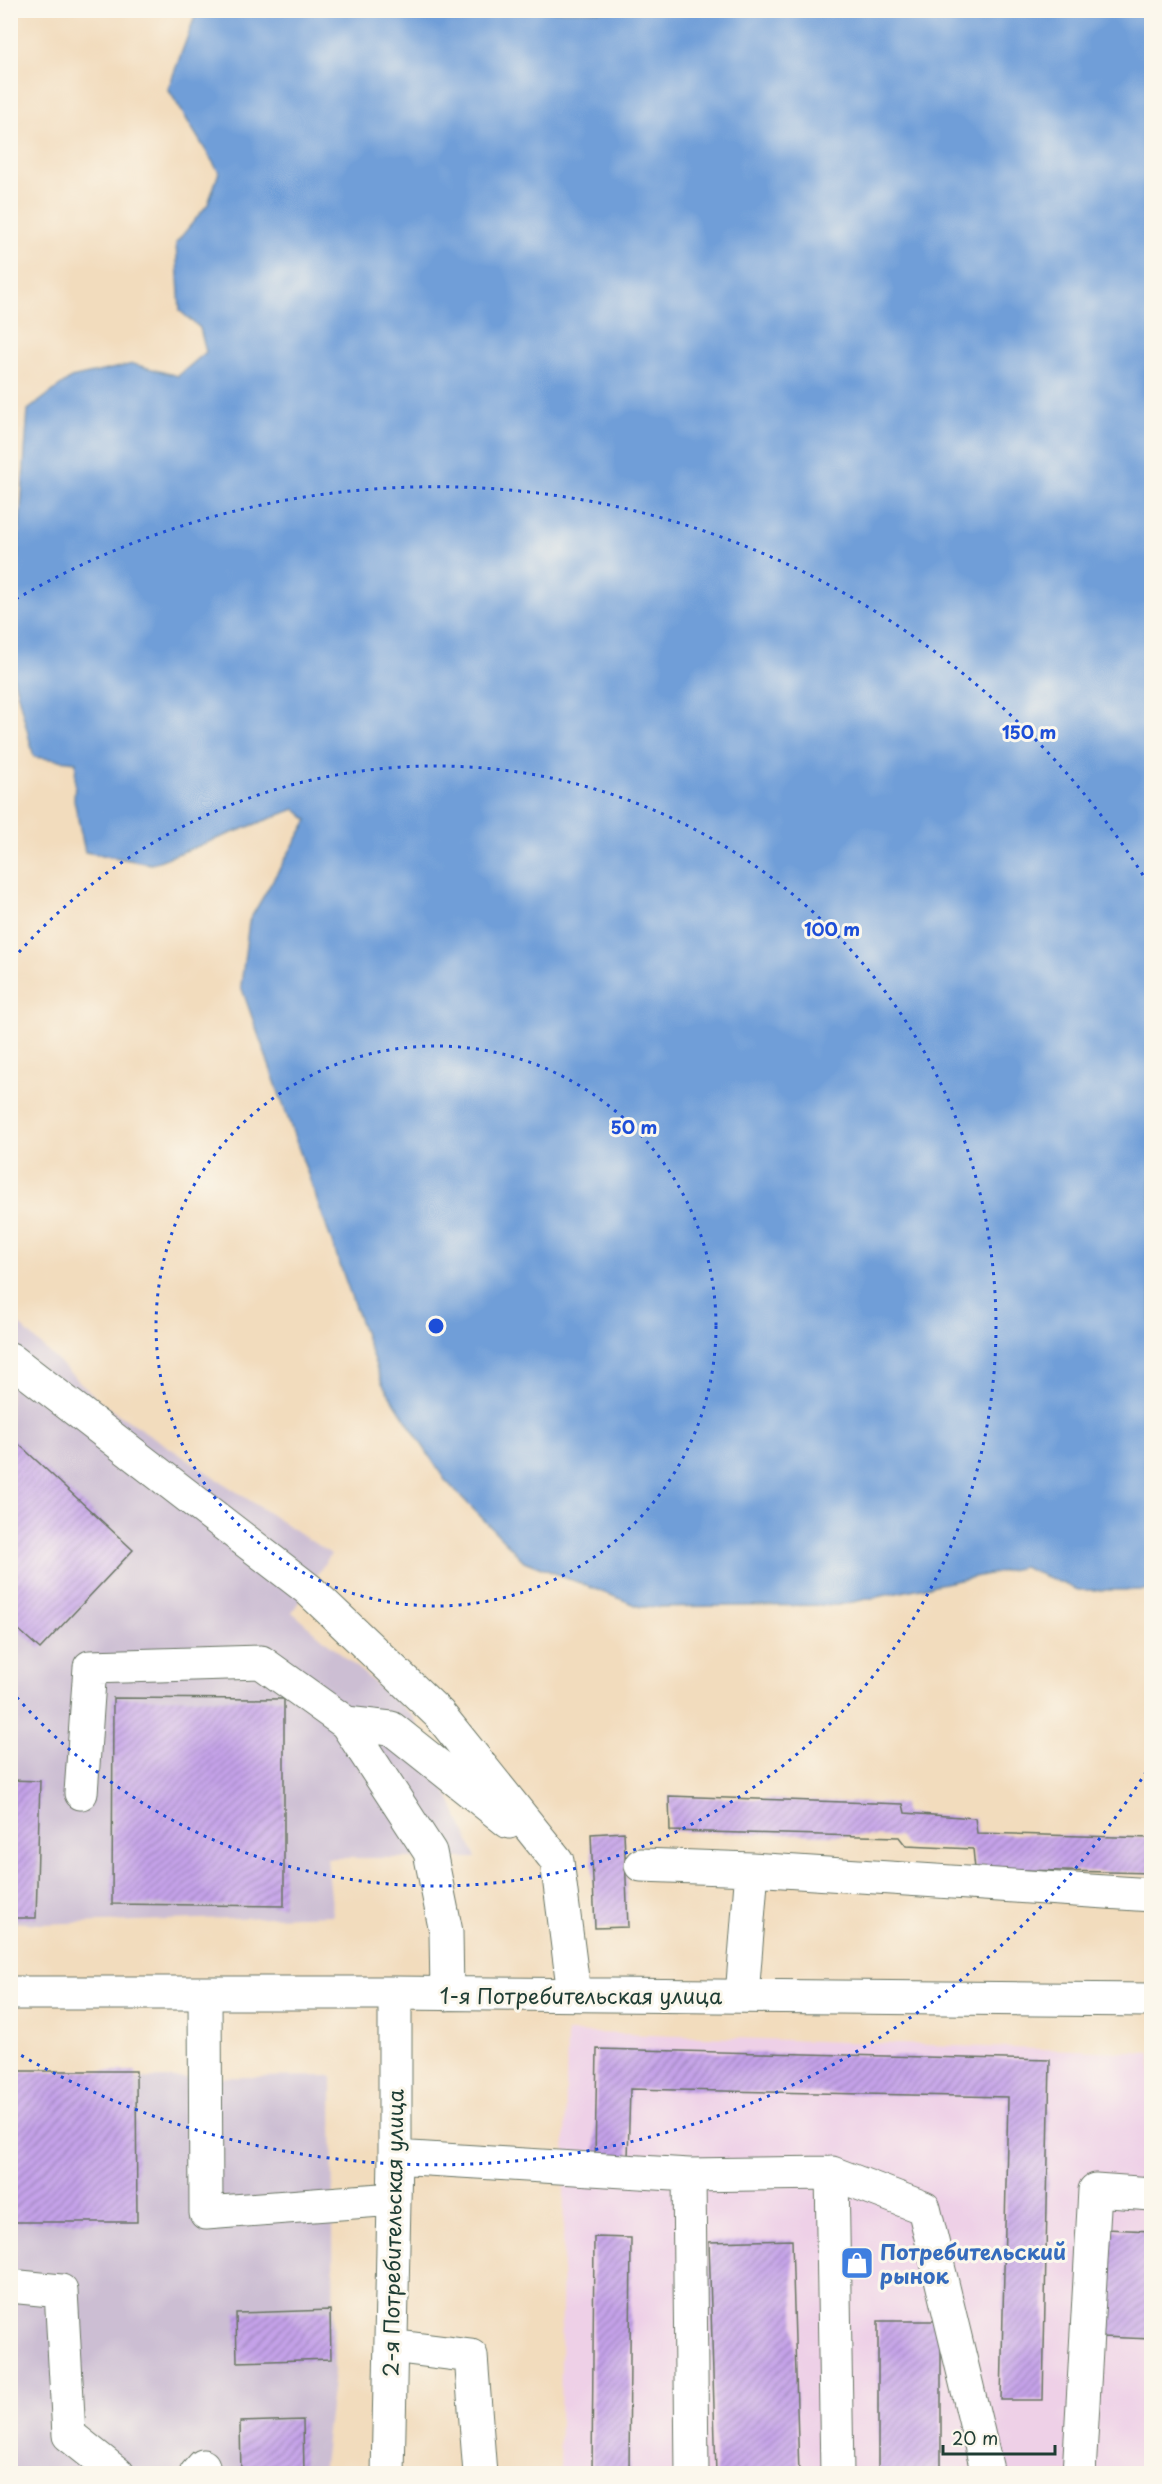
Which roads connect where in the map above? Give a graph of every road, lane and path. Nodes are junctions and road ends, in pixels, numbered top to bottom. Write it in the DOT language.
graph roads {
  1 [pos="10,1359"];
  2 [pos="346,1723"];
  3 [pos="81,1794"];
  4 [pos="557,1861"];
  5 [pos="641,1865"];
  6 [pos="752,1869"];
  7 [pos="1152,1895"];
  8 [pos="10,1993"];
  9 [pos="205,1993"];
  10 [pos="395,1993"];
  11 [pos="447,1994"];
  12 [pos="574,1994"];
  13 [pos="742,1996"];
  14 [pos="1152,2000"];
  15 [pos="395,2157"];
  16 [pos="832,2172"];
  17 [pos="689,2175"];
  18 [pos="1152,2194"];
  19 [pos="394,2199"];
  20 [pos="10,2286"];
  21 [pos="391,2346"];
  22 [pos="118,2474"];
  23 [pos="388,2474"];
  24 [pos="480,2474"];
  25 [pos="692,2474"];
  26 [pos="837,2474"];
  27 [pos="988,2474"];
  28 [pos="1079,2474"];
  1 -- 4 [label="street"];
  2 -- 3 [label="street"];
  2 -- 4 [label="street"];
  2 -- 11 [label="street"];
  4 -- 12 [label="street"];
  5 -- 6 [label="street"];
  6 -- 7 [label="street"];
  6 -- 13 [label="street"];
  8 -- 9 [label="street, 1-я Потребительская улица"];
  9 -- 10 [label="street, 1-я Потребительская улица"];
  9 -- 19 [label="street"];
  10 -- 11 [label="street, 1-я Потребительская улица"];
  10 -- 15 [label="street, 2-я Потребительская улица"];
  11 -- 12 [label="street, 1-я Потребительская улица"];
  12 -- 13 [label="street, 1-я Потребительская улица"];
  13 -- 14 [label="street, 1-я Потребительская улица"];
  15 -- 17 [label="street"];
  15 -- 19 [label="street, 2-я Потребительская улица"];
  16 -- 17 [label="street"];
  16 -- 26 [label="street"];
  16 -- 27 [label="street"];
  17 -- 25 [label="street"];
  18 -- 28 [label="street"];
  19 -- 21 [label="street, 2-я Потребительская улица"];
  20 -- 22 [label="street"];
  21 -- 23 [label="street, 2-я Потребительская улица"];
  21 -- 24 [label="street"];
}
